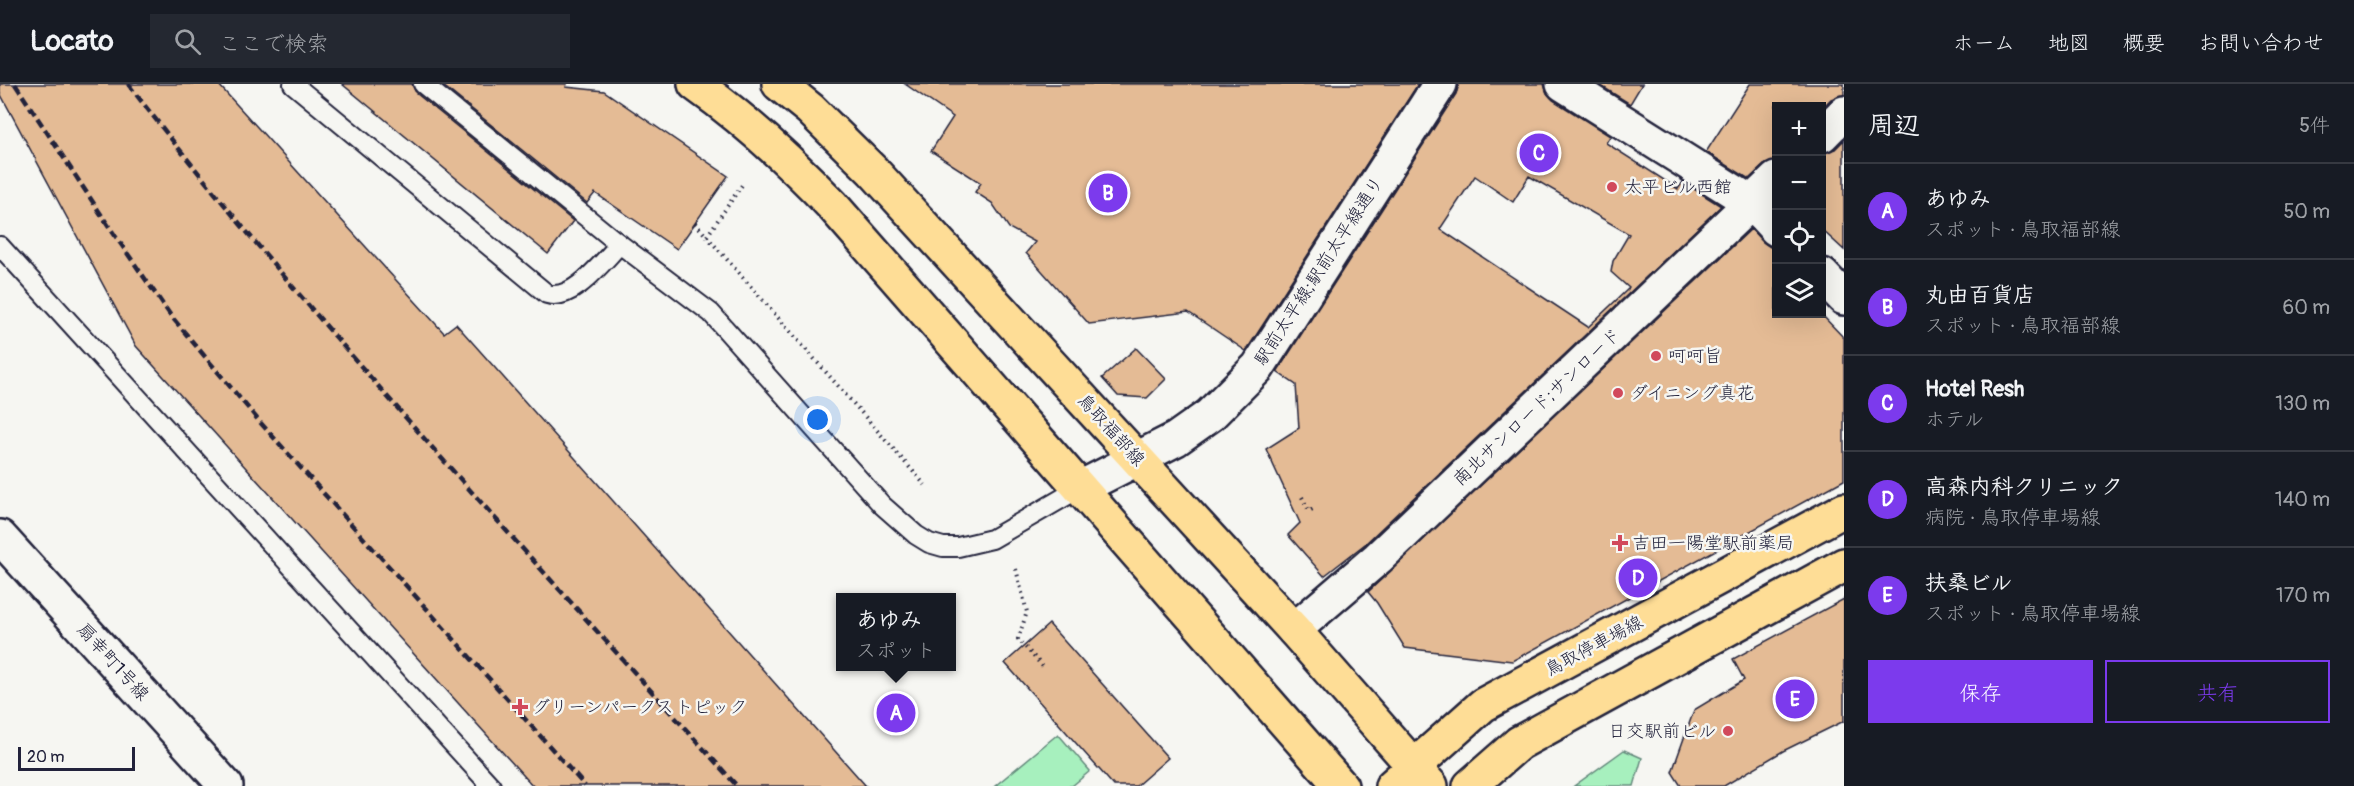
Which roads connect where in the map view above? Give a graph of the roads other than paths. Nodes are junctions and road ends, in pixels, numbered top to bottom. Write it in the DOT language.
graph roads {
  1 [pos="293,84"];
  2 [pos="423,84"];
  3 [pos="779,84"];
  4 [pos="1440,84"];
  5 [pos="1563,84"];
  6 [pos="710,88"];
  7 [pos="1844,113"];
  8 [pos="1826,130"];
  9 [pos="1772,183"];
  10 [pos="1752,203"];
  11 [pos="1772,225"];
  12 [pos="620,244"];
  13 [pos="0,246"];
  14 [pos="1826,280"];
  15 [pos="1844,298"];
  16 [pos="1136,458"];
  17 [pos="1080,488"];
  18 [pos="1844,510"];
  19 [pos="0,537"];
  20 [pos="1844,565"];
  21 [pos="1294,630"];
  22 [pos="1413,779"];
  23 [pos="226,786"];
  24 [pos="491,786"];
  25 [pos="1341,786"];
  26 [pos="1470,786"];
  1 -- 12 [label="lane"];
  2 -- 12 [label="lane"];
  3 -- 16 [label="main road, 鳥取福部線"];
  4 -- 16 [label="street, 駅前太平線;駅前太平線通り"];
  5 -- 10 [label="street"];
  6 -- 17 [label="main road"];
  7 -- 8 [label="street"];
  9 -- 10 [label="street, 南北サンロード;サンロード"];
  10 -- 11 [label="street"];
  10 -- 21 [label="street, 南北サンロード;サンロード"];
  12 -- 17 [label="lane"];
  13 -- 24 [label="lane"];
  14 -- 15 [label="street"];
  16 -- 17 [label="street, 駅前太平線;駅前太平線通り"];
  16 -- 21 [label="main road, 鳥取福部線"];
  17 -- 25 [label="main road"];
  18 -- 22 [label="main road, 鳥取停車場線"];
  19 -- 23 [label="street, 扇幸町1号線"];
  20 -- 26 [label="main road"];
  21 -- 22 [label="main road, 鳥取福部線"];
}
